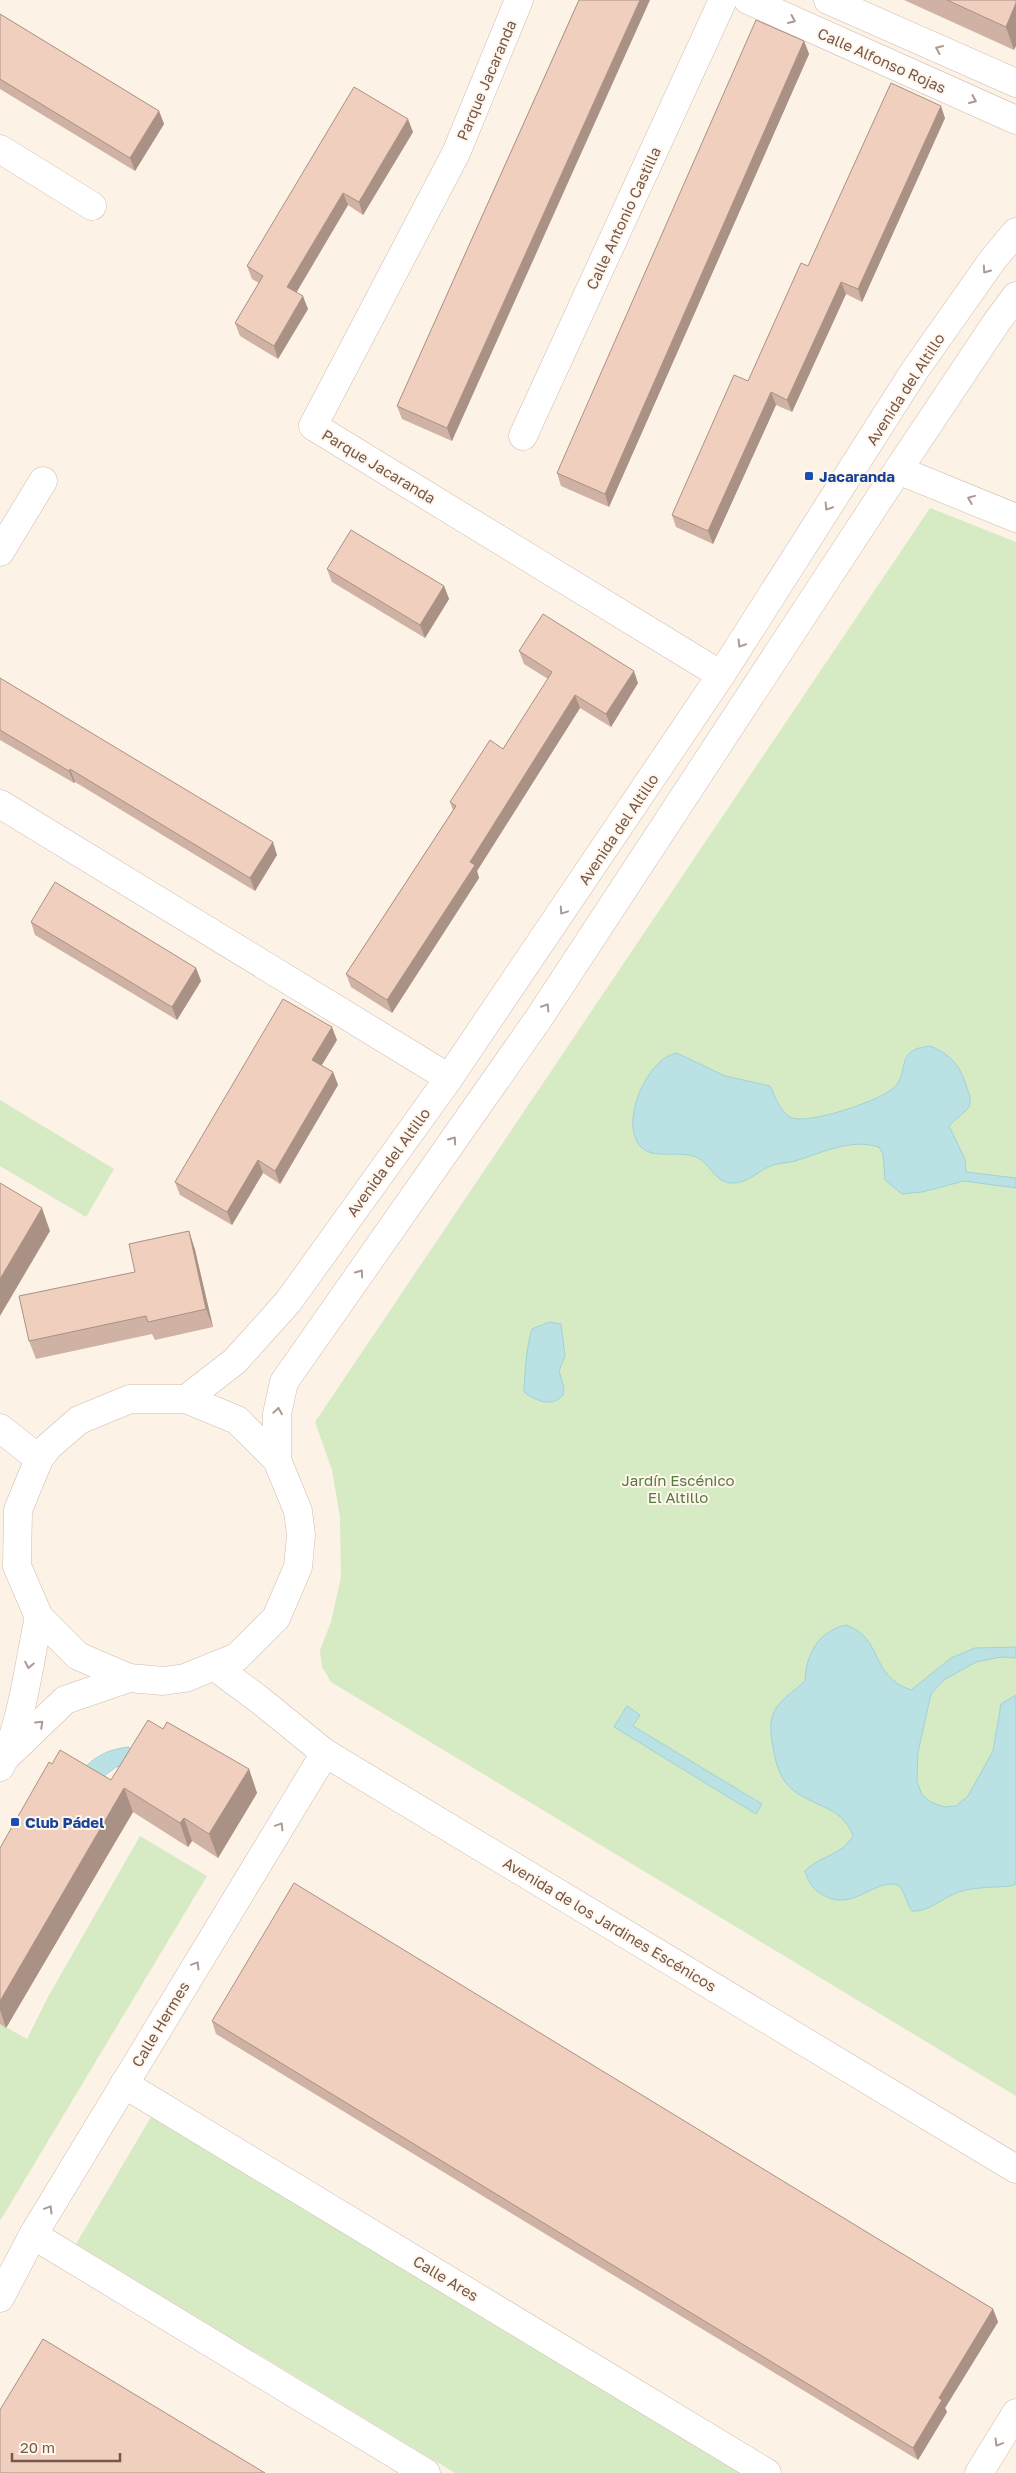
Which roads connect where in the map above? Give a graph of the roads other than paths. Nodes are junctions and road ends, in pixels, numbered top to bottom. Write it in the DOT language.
graph roads {
  1 [pos="519,0"];
  2 [pos="723,0"];
  3 [pos="748,0"];
  4 [pos="828,0"];
  5 [pos="1016,83"];
  6 [pos="1016,120"];
  7 [pos="0,149"];
  8 [pos="92,206"];
  9 [pos="1016,232"];
  10 [pos="1016,296"];
  11 [pos="522,436"];
  12 [pos="898,470"];
  13 [pos="43,481"];
  14 [pos="1016,518"];
  15 [pos="0,552"];
  16 [pos="721,675"];
  17 [pos="0,804"];
  18 [pos="449,1078"];
  19 [pos="186,1399"];
  20 [pos="0,1428"];
  21 [pos="39,1459"];
  22 [pos="277,1460"];
  23 [pos="38,1618"];
  24 [pos="214,1666"];
  25 [pos="129,1678"];
  26 [pos="325,1753"];
  27 [pos="2,1763"];
  28 [pos="124,2084"];
  29 [pos="1016,2168"];
  30 [pos="33,2235"];
  31 [pos="0,2298"];
  32 [pos="1016,2412"];
  33 [pos="426,2473"];
  34 [pos="768,2473"];
  35 [pos="979,2473"];
  1 -- 16 [label="street, Parque Jacaranda"];
  2 -- 11 [label="street, Calle Antonio Castilla"];
  3 -- 6 [label="street, Calle Alfonso Rojas, one-way"];
  5 -- 4 [label="street, one-way"];
  7 -- 8 [label="street"];
  9 -- 16 [label="street, Avenida del Altillo, one-way"];
  10 -- 12 [label="street"];
  14 -- 12 [label="street, one-way"];
  22 -- 12 [label="street, one-way"];
  13 -- 15 [label="street"];
  16 -- 18 [label="street, Avenida del Altillo, one-way"];
  17 -- 18 [label="street"];
  18 -- 19 [label="street, Avenida del Altillo"];
  19 -- 21 [label="street"];
  19 -- 22 [label="street"];
  20 -- 21 [label="street"];
  21 -- 23 [label="street"];
  22 -- 24 [label="street"];
  23 -- 25 [label="street"];
  23 -- 27 [label="street, one-way"];
  24 -- 25 [label="street"];
  24 -- 26 [label="street, Avenida de los Jardines Escénicos"];
  27 -- 25 [label="street, one-way"];
  28 -- 26 [label="street, Calle Hermes, one-way"];
  26 -- 29 [label="street, Avenida de los Jardines Escénicos"];
  30 -- 28 [label="street, Calle Hermes, one-way"];
  28 -- 34 [label="street, Calle Ares"];
  30 -- 31 [label="street, Calle Hermes"];
  30 -- 33 [label="street"];
  32 -- 35 [label="street, one-way"];
}
